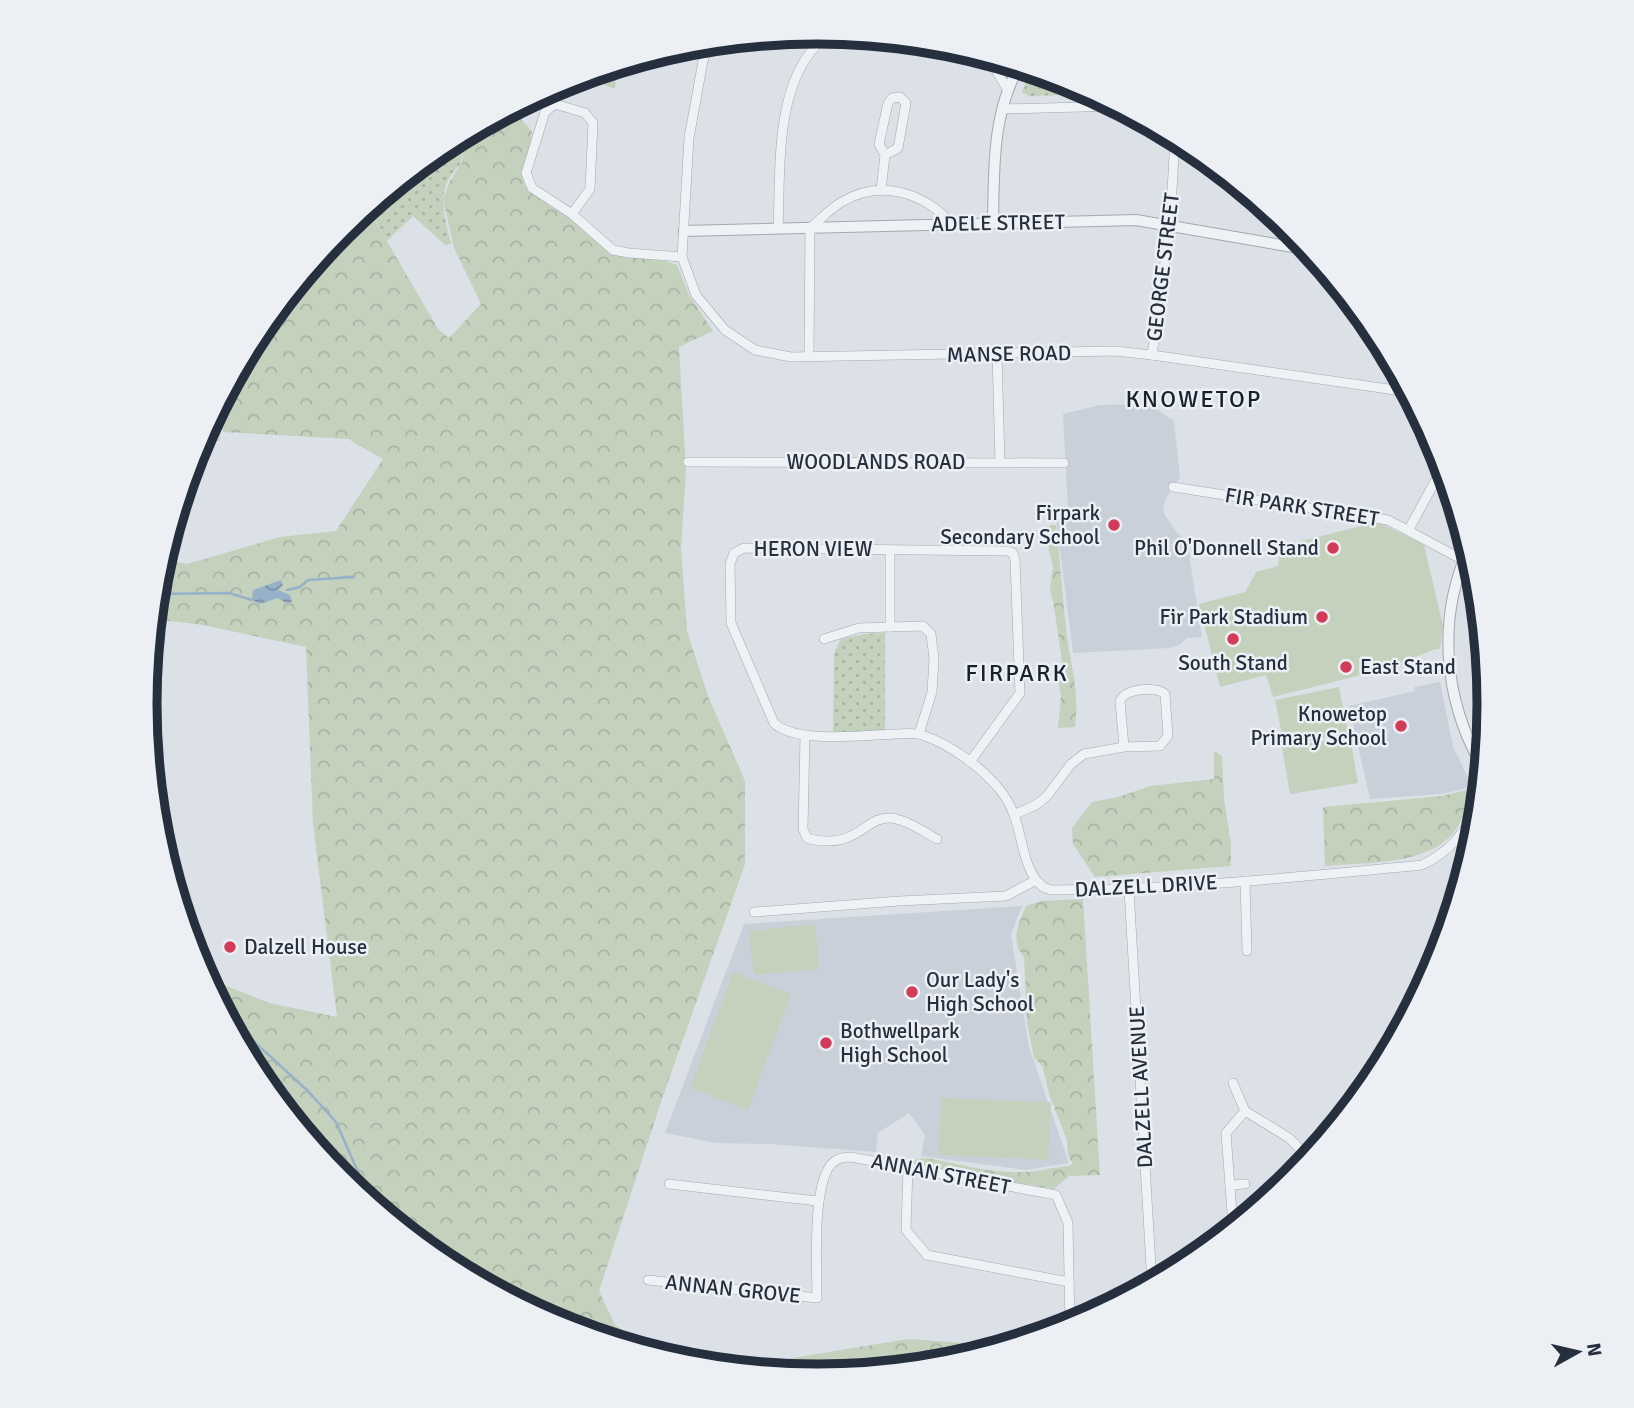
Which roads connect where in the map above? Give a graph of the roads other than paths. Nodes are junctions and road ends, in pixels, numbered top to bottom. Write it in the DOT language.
graph roads {
  1 [pos="816,44"];
  2 [pos="705,53"];
  3 [pos="995,68"];
  4 [pos="1015,75"];
  5 [pos="1007,89"];
  6 [pos="1099,107"];
  7 [pos="1003,109"];
  8 [pos="1174,149"];
  9 [pos="885,155"];
  10 [pos="881,190"];
  11 [pos="572,214"];
  12 [pos="993,223"];
  13 [pos="952,224"];
  14 [pos="1170,226"];
  15 [pos="778,228"];
  16 [pos="810,228"];
  17 [pos="684,231"];
  18 [pos="1293,247"];
  19 [pos="682,257"];
  20 [pos="997,354"];
  21 [pos="1152,355"];
  22 [pos="809,357"];
  23 [pos="1398,390"];
  24 [pos="688,462"];
  25 [pos="1000,462"];
  26 [pos="1064,463"];
  27 [pos="1437,478"];
  28 [pos="1173,487"];
  29 [pos="1409,529"];
  30 [pos="890,550"];
  31 [pos="1461,559"];
  32 [pos="1462,563"];
  33 [pos="890,627"];
  34 [pos="824,639"];
  35 [pos="919,734"];
  36 [pos="804,736"];
  37 [pos="1124,747"];
  38 [pos="1476,752"];
  39 [pos="970,762"];
  40 [pos="1016,814"];
  41 [pos="1466,827"];
  42 [pos="937,839"];
  43 [pos="1036,880"];
  44 [pos="1245,881"];
  45 [pos="1129,890"];
  46 [pos="754,912"];
  47 [pos="1247,951"];
  48 [pos="1233,1083"];
  49 [pos="1245,1111"];
  50 [pos="1302,1151"];
  51 [pos="908,1167"];
  52 [pos="669,1184"];
  53 [pos="1245,1184"];
  54 [pos="1230,1185"];
  55 [pos="817,1201"];
  56 [pos="1232,1213"];
  57 [pos="1151,1273"];
  58 [pos="648,1280"];
  59 [pos="1069,1282"];
  60 [pos="817,1298"];
  61 [pos="1070,1314"];
  1 -- 15 [label="street"];
  2 -- 17 [label="street, MANSE ROAD"];
  3 -- 5 [label="street"];
  4 -- 5 [label="street"];
  5 -- 7 [label="street"];
  6 -- 7 [label="street"];
  7 -- 12 [label="street"];
  8 -- 14 [label="street, GEORGE STREET"];
  9 -- 9 [label="street"];
  9 -- 10 [label="street"];
  10 -- 13 [label="street"];
  10 -- 16 [label="street"];
  11 -- 11 [label="street"];
  11 -- 19 [label="street"];
  12 -- 13 [label="street, ADELE STREET"];
  12 -- 14 [label="street, ADELE STREET"];
  13 -- 16 [label="street, ADELE STREET"];
  14 -- 18 [label="street, ADELE STREET"];
  14 -- 21 [label="street, GEORGE STREET"];
  15 -- 16 [label="street, ADELE STREET"];
  15 -- 17 [label="street, ADELE STREET"];
  16 -- 22 [label="street"];
  17 -- 19 [label="street, MANSE ROAD"];
  19 -- 22 [label="street, MANSE ROAD"];
  20 -- 21 [label="street, MANSE ROAD"];
  20 -- 22 [label="street, MANSE ROAD"];
  20 -- 25 [label="street"];
  21 -- 23 [label="street, MANSE ROAD"];
  24 -- 25 [label="street, WOODLANDS ROAD"];
  25 -- 26 [label="street, WOODLANDS ROAD"];
  27 -- 29 [label="street"];
  28 -- 29 [label="street, FIR PARK STREET"];
  29 -- 31 [label="street, FIR PARK STREET"];
  30 -- 33 [label="street"];
  30 -- 36 [label="street, HERON VIEW"];
  30 -- 39 [label="street, HERON VIEW"];
  32 -- 38 [label="street"];
  33 -- 34 [label="street"];
  33 -- 35 [label="street"];
  35 -- 36 [label="street, HERON VIEW"];
  35 -- 39 [label="street, HERON VIEW"];
  36 -- 42 [label="street"];
  37 -- 37 [label="street"];
  37 -- 40 [label="street"];
  39 -- 40 [label="street, HERON VIEW"];
  40 -- 43 [label="street, HERON VIEW"];
  41 -- 44 [label="street, DALZELL DRIVE"];
  43 -- 45 [label="street, DALZELL DRIVE"];
  43 -- 46 [label="street"];
  44 -- 45 [label="street, DALZELL DRIVE"];
  44 -- 47 [label="street"];
  45 -- 57 [label="street, DALZELL AVENUE"];
  48 -- 49 [label="street"];
  49 -- 50 [label="street"];
  49 -- 54 [label="street"];
  51 -- 55 [label="street, ANNAN STREET"];
  51 -- 59 [label="street, ANNAN STREET"];
  51 -- 59 [label="street"];
  52 -- 55 [label="street"];
  53 -- 54 [label="street"];
  54 -- 56 [label="street"];
  55 -- 60 [label="street, ANNAN STREET"];
  58 -- 60 [label="street, ANNAN GROVE"];
  59 -- 61 [label="street, ANNAN STREET"];
}
